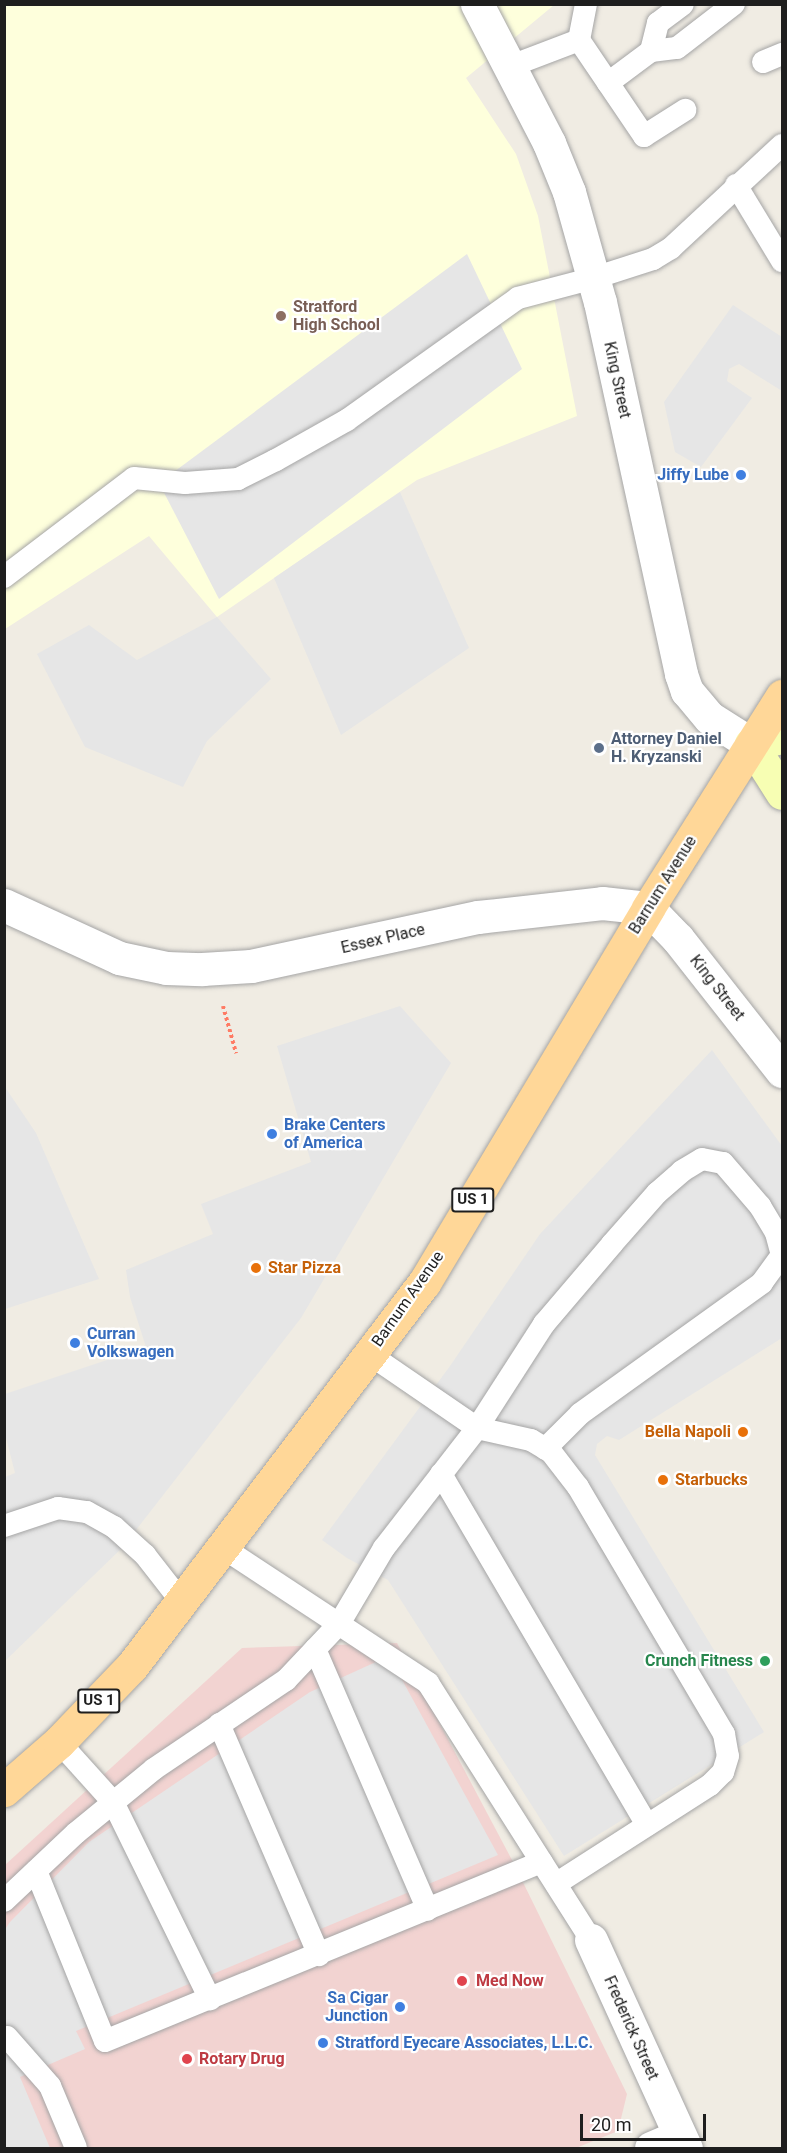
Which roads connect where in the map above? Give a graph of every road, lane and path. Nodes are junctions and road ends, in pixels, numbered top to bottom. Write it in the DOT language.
graph roads {
  1 [pos="477,4"];
  2 [pos="586,4"];
  3 [pos="683,4"];
  4 [pos="734,4"];
  5 [pos="579,40"];
  6 [pos="651,51"];
  7 [pos="511,66"];
  8 [pos="608,83"];
  9 [pos="685,110"];
  10 [pos="783,146"];
  11 [pos="736,185"];
  12 [pos="783,261"];
  13 [pos="594,278"];
  14 [pos="4,577"];
  15 [pos="783,696"];
  16 [pos="767,741"];
  17 [pos="783,794"];
  18 [pos="4,905"];
  19 [pos="648,908"];
  20 [pos="222,999"];
  21 [pos="236,1053"];
  22 [pos="783,1071"];
  23 [pos="369,1354"];
  24 [pos="477,1428"];
  25 [pos="545,1449"];
  26 [pos="441,1474"];
  27 [pos="4,1527"];
  28 [pos="222,1547"];
  29 [pos="181,1601"];
  30 [pos="339,1624"];
  31 [pos="315,1649"];
  32 [pos="219,1724"];
  33 [pos="59,1742"];
  34 [pos="4,1791"];
  35 [pos="113,1802"];
  36 [pos="647,1825"];
  37 [pos="542,1862"];
  38 [pos="36,1871"];
  39 [pos="556,1884"];
  40 [pos="4,1901"];
  41 [pos="428,1910"];
  42 [pos="591,1940"];
  43 [pos="319,1955"];
  44 [pos="210,1999"];
  45 [pos="5,2035"];
  46 [pos="672,2144"];
  47 [pos="76,2148"];
  1 -- 7 [label="street, King Street"];
  2 -- 5 [label="lane"];
  3 -- 6 [label="lane"];
  4 -- 6 [label="lane"];
  5 -- 7 [label="lane"];
  5 -- 8 [label="lane"];
  6 -- 8 [label="lane"];
  7 -- 13 [label="street, King Street"];
  8 -- 9 [label="lane"];
  10 -- 11 [label="lane"];
  11 -- 12 [label="lane"];
  11 -- 13 [label="lane"];
  13 -- 14 [label="lane"];
  13 -- 16 [label="street, King Street"];
  15 -- 16 [label="main road, Barnum Avenue / US 1"];
  16 -- 17 [label="main road"];
  16 -- 19 [label="main road, Barnum Avenue / US 1"];
  18 -- 19 [label="street, Essex Place"];
  19 -- 22 [label="street, King Street"];
  19 -- 23 [label="main road, Barnum Avenue / US 1"];
  20 -- 21 [label="path"];
  23 -- 24 [label="lane"];
  23 -- 28 [label="main road, Barnum Avenue / US 1"];
  24 -- 25 [label="lane"];
  24 -- 25 [label="lane"];
  24 -- 26 [label="lane"];
  25 -- 36 [label="lane"];
  26 -- 30 [label="lane"];
  26 -- 36 [label="lane"];
  27 -- 29 [label="lane"];
  28 -- 29 [label="main road, Barnum Avenue / US 1"];
  28 -- 30 [label="lane"];
  29 -- 33 [label="main road, Barnum Avenue / US 1"];
  30 -- 31 [label="lane"];
  30 -- 37 [label="lane"];
  31 -- 32 [label="lane"];
  31 -- 41 [label="lane"];
  32 -- 35 [label="lane"];
  32 -- 43 [label="lane"];
  33 -- 34 [label="main road, Barnum Avenue / US 1"];
  33 -- 35 [label="lane"];
  35 -- 38 [label="lane"];
  35 -- 44 [label="lane"];
  36 -- 39 [label="lane"];
  37 -- 39 [label="lane"];
  37 -- 41 [label="lane"];
  38 -- 40 [label="lane"];
  38 -- 44 [label="lane"];
  39 -- 42 [label="lane"];
  41 -- 43 [label="lane"];
  42 -- 46 [label="street, Frederick Street"];
  43 -- 44 [label="lane"];
  45 -- 47 [label="lane"];
}
